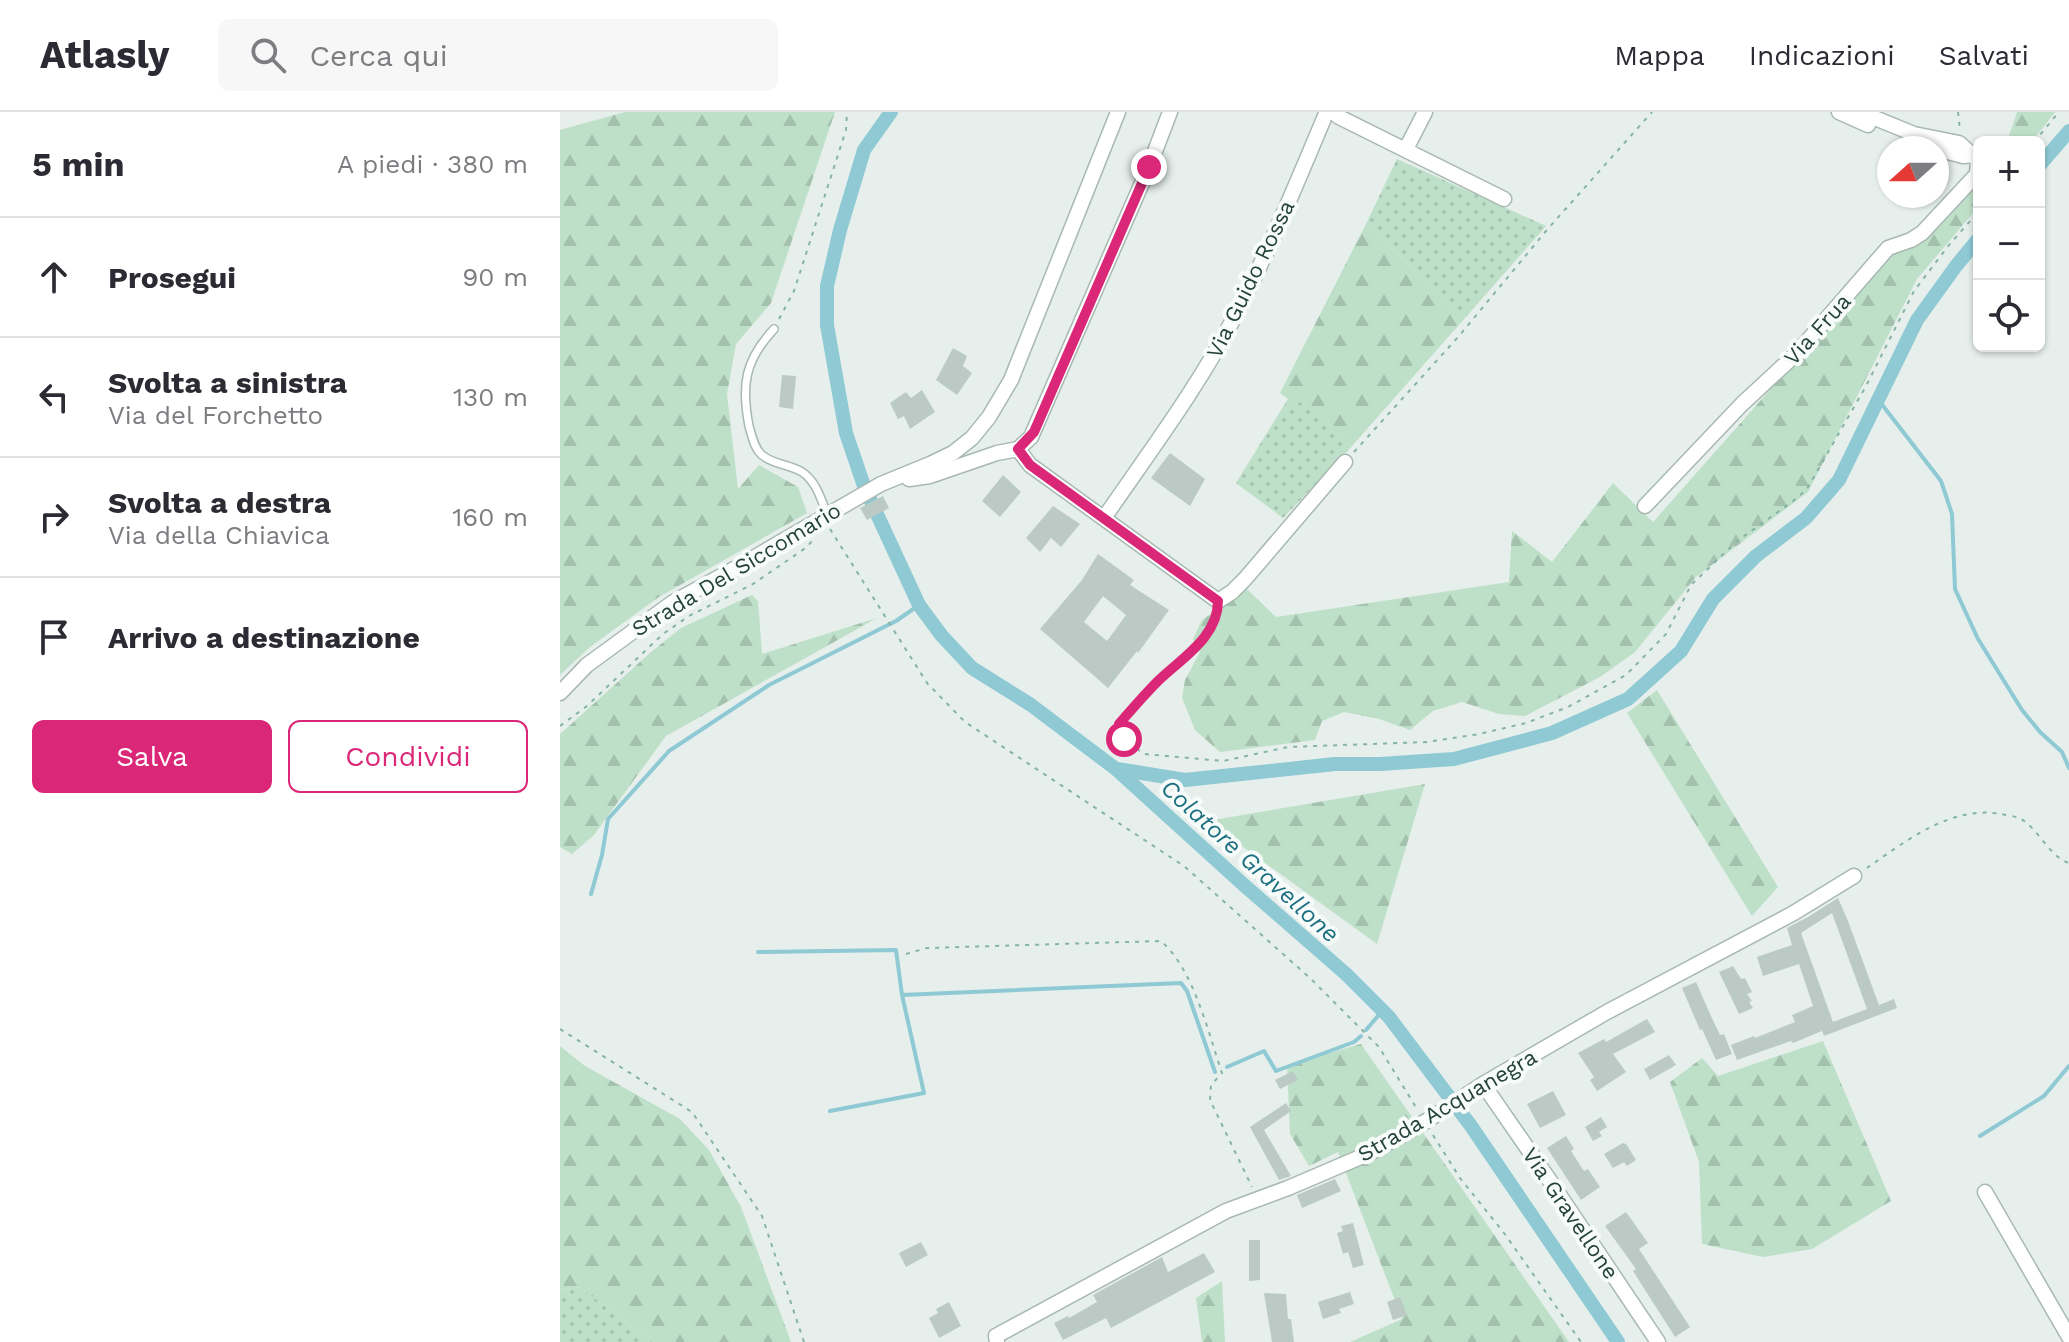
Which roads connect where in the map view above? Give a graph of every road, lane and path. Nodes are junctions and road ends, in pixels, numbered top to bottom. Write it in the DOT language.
graph roads {
  1 [pos="847,112"];
  2 [pos="1118,112"];
  3 [pos="1170,112"];
  4 [pos="1331,112"];
  5 [pos="1425,112"];
  6 [pos="1652,112"];
  7 [pos="1839,112"];
  8 [pos="1860,112"];
  9 [pos="1958,112"];
  10 [pos="2059,112"];
  11 [pos="1896,136"];
  12 [pos="2039,136"];
  13 [pos="1959,143"];
  14 [pos="1406,149"];
  15 [pos="1949,152"];
  16 [pos="1973,154"];
  17 [pos="1973,155"];
  18 [pos="1973,178"];
  19 [pos="1504,199"];
  20 [pos="1973,218"];
  21 [pos="774,329"];
  22 [pos="1018,449"];
  23 [pos="1345,462"];
  24 [pos="881,484"];
  25 [pos="1645,506"];
  26 [pos="824,517"];
  27 [pos="1104,518"];
  28 [pos="1218,601"];
  29 [pos="560,693"];
  30 [pos="560,726"];
  31 [pos="2069,863"];
  32 [pos="1854,876"];
  33 [pos="906,954"];
  34 [pos="560,1029"];
  35 [pos="1483,1084"];
  36 [pos="1426,1120"];
  37 [pos="1985,1192"];
  38 [pos="1259,1198"];
  39 [pos="2069,1337"];
  40 [pos="804,1342"];
  41 [pos="997,1342"];
  42 [pos="1581,1342"];
  43 [pos="1658,1342"];
  1 -- 21 [label="path"];
  2 -- 24 [label="street"];
  3 -- 22 [label="street"];
  4 -- 14 [label="street"];
  4 -- 27 [label="street, Via Guido Rossa"];
  5 -- 14 [label="street"];
  6 -- 23 [label="path"];
  7 -- 11 [label="street"];
  8 -- 13 [label="street"];
  9 -- 13 [label="path"];
  10 -- 12 [label="path"];
  13 -- 16 [label="street"];
  14 -- 19 [label="street"];
  15 -- 17 [label="street"];
  18 -- 25 [label="street, Via Frua"];
  20 -- 28 [label="path"];
  21 -- 26 [label="lane"];
  22 -- 24 [label="street"];
  22 -- 27 [label="street"];
  23 -- 28 [label="street"];
  24 -- 26 [label="street, Strada Del Siccomario"];
  26 -- 29 [label="street, Strada Del Siccomario"];
  26 -- 30 [label="path"];
  26 -- 36 [label="path"];
  27 -- 28 [label="street"];
  31 -- 32 [label="path"];
  32 -- 35 [label="street, Strada Acquanegra"];
  33 -- 38 [label="path"];
  34 -- 40 [label="path"];
  35 -- 36 [label="street, Strada Acquanegra"];
  35 -- 43 [label="street, Via Gravellone"];
  36 -- 38 [label="street, Strada Acquanegra"];
  36 -- 42 [label="path"];
  37 -- 39 [label="street"];
  38 -- 41 [label="street, Strada Acquanegra"];
}
